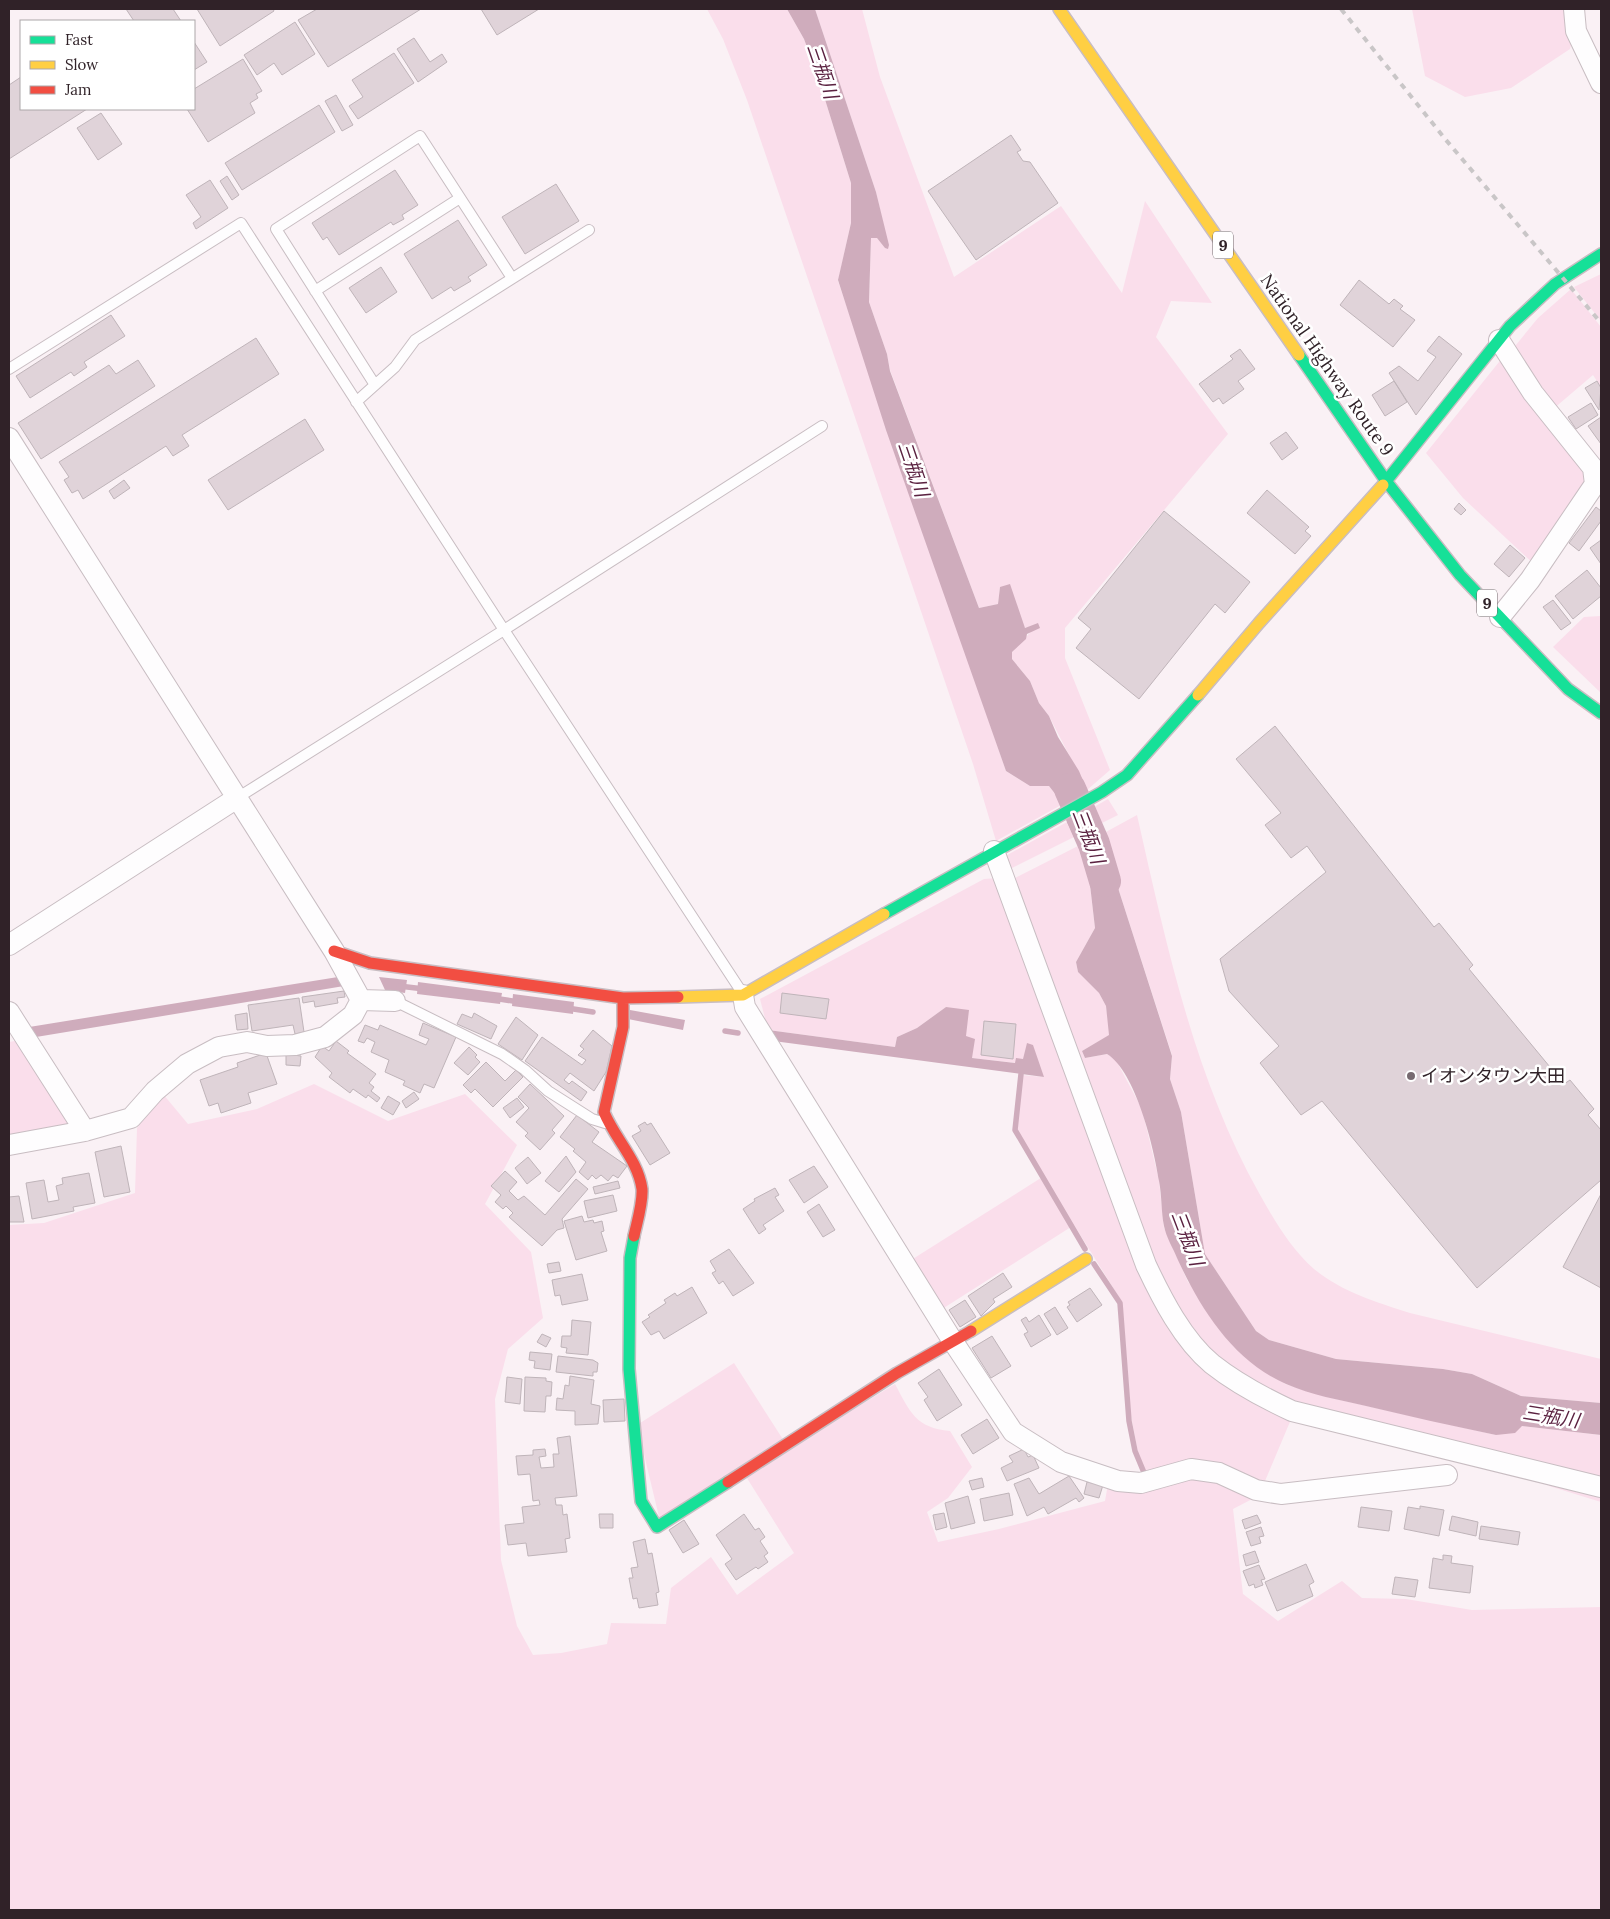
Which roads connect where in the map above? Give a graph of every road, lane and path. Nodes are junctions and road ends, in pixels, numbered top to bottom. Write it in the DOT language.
graph roads {
  1 [pos="1059,9"];
  2 [pos="1574,9"];
  3 [pos="1601,83"];
  4 [pos="460,198"];
  5 [pos="589,230"];
  6 [pos="1601,254"];
  7 [pos="512,278"];
  8 [pos="315,290"];
  9 [pos="1499,340"];
  10 [pos="9,369"];
  11 [pos="375,385"];
  12 [pos="356,402"];
  13 [pos="822,426"];
  14 [pos="9,438"];
  15 [pos="1386,481"];
  16 [pos="1500,617"];
  17 [pos="504,630"];
  18 [pos="1601,712"];
  19 [pos="237,798"];
  20 [pos="994,851"];
  21 [pos="9,945"];
  22 [pos="334,951"];
  23 [pos="743,995"];
  24 [pos="361,1000"];
  25 [pos="395,1002"];
  26 [pos="623,1002"];
  27 [pos="9,1012"];
  28 [pos="609,1124"];
  29 [pos="85,1131"];
  30 [pos="9,1145"];
  31 [pos="1086,1259"];
  32 [pos="952,1340"];
  33 [pos="1447,1475"];
  34 [pos="1601,1487"];
  1 -- 15 [label="main road, National Highway Route 9 / 9"];
  2 -- 3 [label="street"];
  4 -- 7 [label="lane"];
  4 -- 8 [label="lane"];
  4 -- 8 [label="lane"];
  5 -- 7 [label="lane"];
  6 -- 9 [label="main road"];
  7 -- 11 [label="lane"];
  8 -- 11 [label="lane"];
  9 -- 15 [label="main road"];
  9 -- 16 [label="street"];
  10 -- 12 [label="lane"];
  11 -- 12 [label="lane"];
  12 -- 17 [label="lane"];
  13 -- 17 [label="lane"];
  14 -- 19 [label="street"];
  15 -- 16 [label="main road, National Highway Route 9 / 9"];
  15 -- 20 [label="main road"];
  16 -- 18 [label="main road, National Highway Route 9 / 9"];
  17 -- 19 [label="lane"];
  17 -- 23 [label="lane"];
  19 -- 21 [label="street"];
  19 -- 22 [label="street"];
  20 -- 23 [label="main road"];
  20 -- 34 [label="street"];
  22 -- 24 [label="street"];
  22 -- 26 [label="main road"];
  23 -- 26 [label="main road"];
  23 -- 32 [label="street"];
  24 -- 25 [label="street"];
  24 -- 29 [label="street"];
  25 -- 28 [label="lane"];
  26 -- 28 [label="main road"];
  27 -- 29 [label="street"];
  28 -- 32 [label="main road"];
  29 -- 30 [label="street"];
  31 -- 32 [label="main road"];
  32 -- 33 [label="street"];
}
